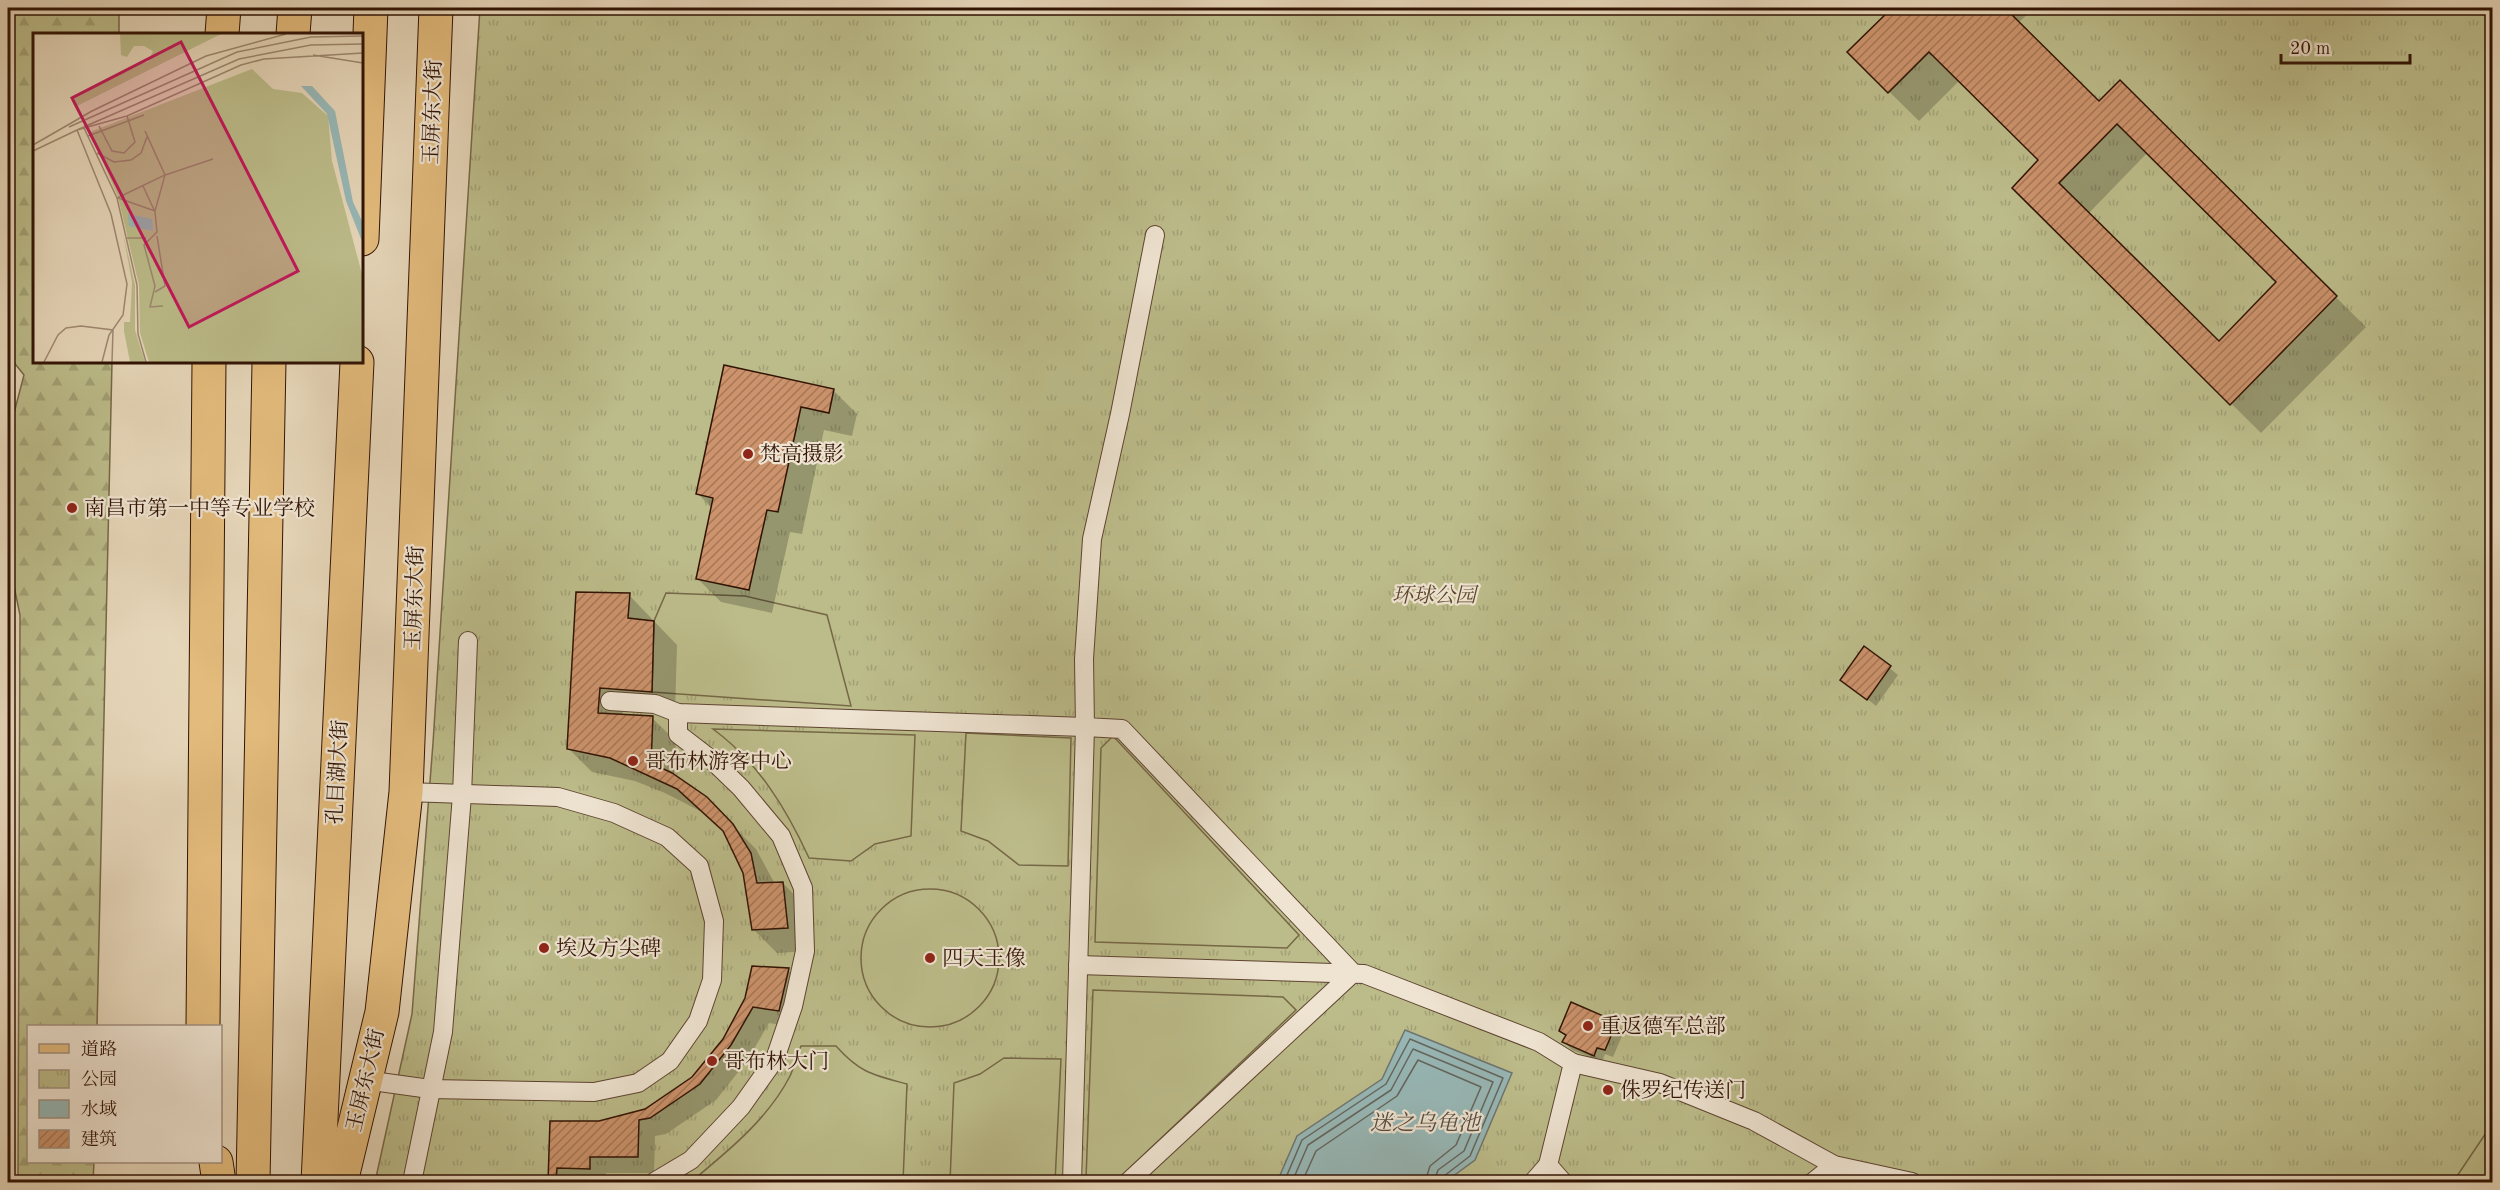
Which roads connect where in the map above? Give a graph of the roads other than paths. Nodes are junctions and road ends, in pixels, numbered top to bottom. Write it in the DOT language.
graph roads {
  1 [pos="224,8"];
  2 [pos="295,8"];
  3 [pos="371,8"];
  4 [pos="436,8"];
  5 [pos="222,33"];
  6 [pos="293,33"];
  7 [pos="363,213"];
  8 [pos="1155,235"];
  9 [pos="208,363"];
  10 [pos="269,363"];
  11 [pos="357,363"];
  12 [pos="468,641"];
  13 [pos="610,701"];
  14 [pos="678,713"];
  15 [pos="1085,727"];
  16 [pos="406,792"];
  17 [pos="462,795"];
  18 [pos="1078,964"];
  19 [pos="1353,973"];
  20 [pos="203,1025"];
  21 [pos="1573,1062"];
  22 [pos="365,1080"];
  23 [pos="430,1089"];
  24 [pos="216,1163"];
  25 [pos="1834,1165"];
  26 [pos="1548,1166"];
  27 [pos="219,1182"];
  28 [pos="253,1182"];
  29 [pos="318,1182"];
  30 [pos="341,1182"];
  31 [pos="412,1182"];
  32 [pos="654,1182"];
  33 [pos="1072,1182"];
  34 [pos="1128,1182"];
  35 [pos="1533,1182"];
  36 [pos="1563,1182"];
  37 [pos="1813,1182"];
  38 [pos="1911,1182"];
  1 -- 5 [label="main road"];
  2 -- 6 [label="main road"];
  3 -- 7 [label="main road"];
  4 -- 16 [label="main road, 玉屏东大街"];
  8 -- 15 [label="lane"];
  9 -- 20 [label="main road"];
  10 -- 28 [label="main road"];
  11 -- 29 [label="main road, 孔目湖大街"];
  12 -- 17 [label="lane"];
  13 -- 14 [label="lane"];
  14 -- 15 [label="lane"];
  14 -- 32 [label="lane"];
  15 -- 18 [label="lane"];
  15 -- 19 [label="lane"];
  16 -- 17 [label="lane"];
  16 -- 22 [label="main road, 玉屏东大街"];
  17 -- 23 [label="lane"];
  17 -- 23 [label="lane"];
  18 -- 19 [label="lane"];
  18 -- 33 [label="lane"];
  19 -- 21 [label="lane"];
  19 -- 34 [label="lane"];
  21 -- 25 [label="lane"];
  21 -- 26 [label="lane"];
  22 -- 23 [label="lane"];
  22 -- 30 [label="main road, 玉屏东大街"];
  23 -- 31 [label="lane"];
  24 -- 27 [label="main road"];
  25 -- 37 [label="lane"];
  25 -- 38 [label="lane"];
  26 -- 35 [label="lane"];
  26 -- 36 [label="lane"];
}
